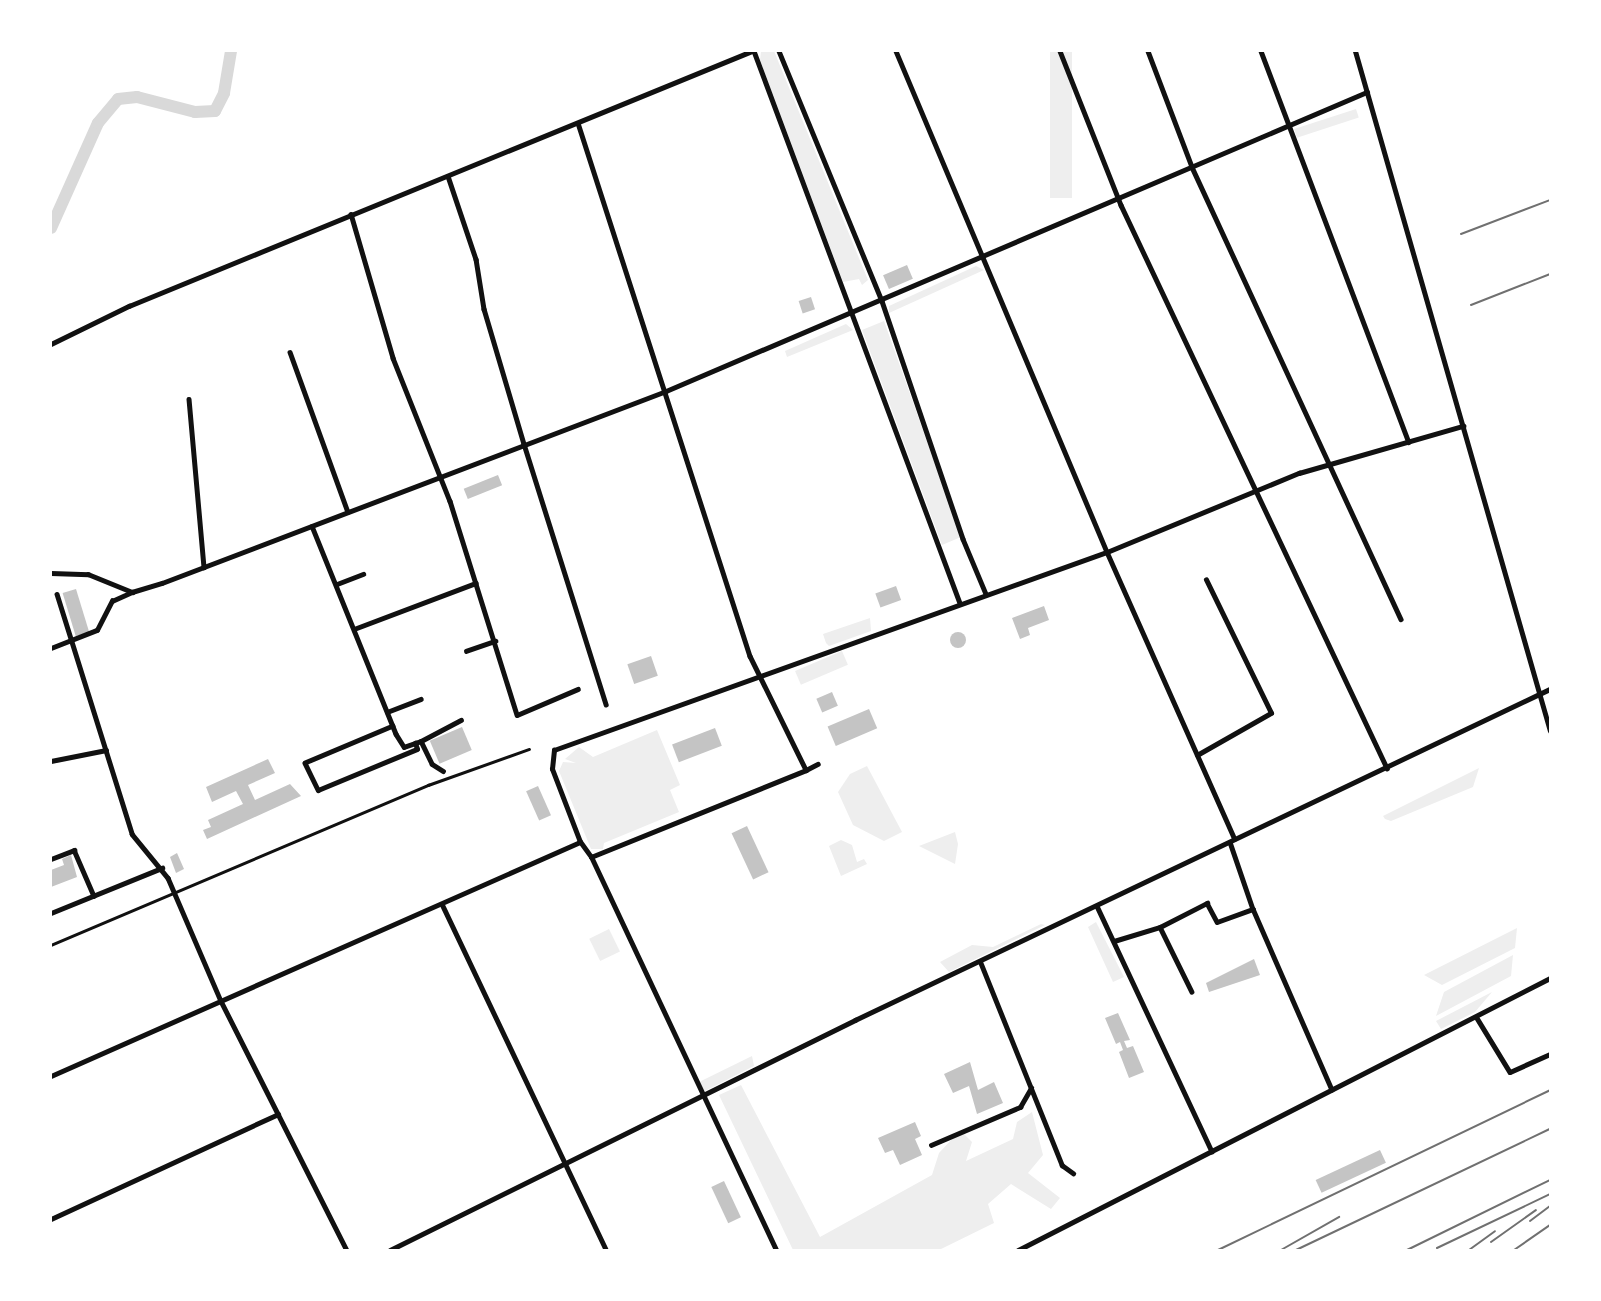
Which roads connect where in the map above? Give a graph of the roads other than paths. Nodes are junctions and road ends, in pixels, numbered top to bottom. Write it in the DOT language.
graph roads {
  1 [pos="753,51"];
  2 [pos="779,51"];
  3 [pos="897,51"];
  4 [pos="1059,51"];
  5 [pos="1148,51"];
  6 [pos="1261,51"];
  7 [pos="1355,51"];
  8 [pos="1367,92"];
  9 [pos="578,123"];
  10 [pos="1287,124"];
  11 [pos="1192,167"];
  12 [pos="449,176"];
  13 [pos="1118,197"];
  14 [pos="351,214"];
  15 [pos="985,258"];
  16 [pos="883,301"];
  17 [pos="851,315"];
  18 [pos="51,344"];
  19 [pos="289,352"];
  20 [pos="666,391"];
  21 [pos="189,399"];
  22 [pos="1464,426"];
  23 [pos="1409,442"];
  24 [pos="524,444"];
  25 [pos="1331,464"];
  26 [pos="441,477"];
  27 [pos="1253,492"];
  28 [pos="348,512"];
  29 [pos="312,526"];
  30 [pos="1107,552"];
  31 [pos="204,567"];
  32 [pos="51,573"];
  33 [pos="363,573"];
  34 [pos="1206,580"];
  35 [pos="476,583"];
  36 [pos="337,584"];
  37 [pos="132,592"];
  38 [pos="57,594"];
  39 [pos="986,594"];
  40 [pos="960,603"];
  41 [pos="1402,618"];
  42 [pos="354,629"];
  43 [pos="495,641"];
  44 [pos="72,644"];
  45 [pos="51,648"];
  46 [pos="466,651"];
  47 [pos="757,674"];
  48 [pos="578,689"];
  49 [pos="1550,689"];
  50 [pos="1539,693"];
  51 [pos="421,699"];
  52 [pos="606,704"];
  53 [pos="387,712"];
  54 [pos="461,720"];
  55 [pos="393,726"];
  56 [pos="1550,731"];
  57 [pos="421,741"];
  58 [pos="415,743"];
  59 [pos="529,749"];
  60 [pos="106,750"];
  61 [pos="1197,755"];
  62 [pos="51,761"];
  63 [pos="818,764"];
  64 [pos="1387,768"];
  65 [pos="806,769"];
  66 [pos="443,771"];
  67 [pos="1232,841"];
  68 [pos="580,842"];
  69 [pos="591,857"];
  70 [pos="51,859"];
  71 [pos="162,868"];
  72 [pos="174,892"];
  73 [pos="94,895"];
  74 [pos="443,906"];
  75 [pos="1097,906"];
  76 [pos="1253,909"];
  77 [pos="51,913"];
  78 [pos="1160,927"];
  79 [pos="1114,941"];
  80 [pos="51,945"];
  81 [pos="981,963"];
  82 [pos="1550,978"];
  83 [pos="1192,992"];
  84 [pos="221,1001"];
  85 [pos="1477,1018"];
  86 [pos="1550,1054"];
  87 [pos="51,1076"];
  88 [pos="1031,1087"];
  89 [pos="1333,1090"];
  90 [pos="702,1097"];
  91 [pos="278,1114"];
  92 [pos="931,1145"];
  93 [pos="1212,1151"];
  94 [pos="563,1165"];
  95 [pos="1073,1173"];
  96 [pos="51,1219"];
  97 [pos="347,1250"];
  98 [pos="390,1250"];
  99 [pos="606,1250"];
  100 [pos="776,1250"];
  101 [pos="1018,1250"];
  1 -- 9 [label="street"];
  1 -- 17 [label="street"];
  2 -- 16 [label="street"];
  3 -- 15 [label="street"];
  4 -- 13 [label="street"];
  5 -- 11 [label="street"];
  6 -- 10 [label="street"];
  7 -- 8 [label="main road"];
  8 -- 10 [label="street"];
  8 -- 22 [label="main road"];
  9 -- 12 [label="street"];
  9 -- 20 [label="street"];
  10 -- 11 [label="street"];
  10 -- 23 [label="street"];
  11 -- 13 [label="street"];
  11 -- 25 [label="street"];
  12 -- 14 [label="street"];
  12 -- 24 [label="street"];
  13 -- 15 [label="street"];
  13 -- 27 [label="street"];
  14 -- 18 [label="street"];
  14 -- 26 [label="street"];
  15 -- 16 [label="street"];
  15 -- 30 [label="street"];
  16 -- 17 [label="street"];
  16 -- 39 [label="street"];
  17 -- 20 [label="street"];
  17 -- 40 [label="street"];
  19 -- 28 [label="street"];
  20 -- 24 [label="street"];
  20 -- 47 [label="street"];
  21 -- 31 [label="street"];
  22 -- 23 [label="street"];
  22 -- 50 [label="main road"];
  23 -- 25 [label="street"];
  24 -- 26 [label="street"];
  24 -- 52 [label="street"];
  25 -- 27 [label="street"];
  25 -- 41 [label="street"];
  26 -- 28 [label="street"];
  26 -- 35 [label="street"];
  27 -- 30 [label="street"];
  27 -- 64 [label="street"];
  28 -- 29 [label="street"];
  29 -- 31 [label="street"];
  29 -- 36 [label="street"];
  30 -- 39 [label="street"];
  30 -- 61 [label="street"];
  31 -- 37 [label="street"];
  32 -- 37 [label="street"];
  33 -- 36 [label="street"];
  34 -- 61 [label="street"];
  35 -- 42 [label="street"];
  35 -- 43 [label="street"];
  36 -- 42 [label="street"];
  37 -- 44 [label="street"];
  38 -- 44 [label="street"];
  39 -- 40 [label="street"];
  40 -- 47 [label="street"];
  42 -- 53 [label="street"];
  43 -- 46 [label="street"];
  43 -- 48 [label="street"];
  44 -- 45 [label="street"];
  44 -- 60 [label="street"];
  47 -- 65 [label="street"];
  47 -- 68 [label="street"];
  49 -- 50 [label="street"];
  50 -- 56 [label="main road"];
  50 -- 64 [label="street"];
  51 -- 53 [label="street"];
  53 -- 55 [label="street"];
  54 -- 57 [label="street"];
  55 -- 58 [label="street"];
  55 -- 58 [label="street"];
  57 -- 58 [label="street"];
  57 -- 66 [label="street"];
  59 -- 72 [label="street"];
  60 -- 62 [label="street"];
  60 -- 71 [label="street"];
  61 -- 67 [label="street"];
  63 -- 65 [label="street"];
  64 -- 67 [label="street"];
  65 -- 69 [label="street"];
  67 -- 75 [label="street"];
  67 -- 76 [label="street"];
  68 -- 69 [label="street"];
  68 -- 74 [label="street"];
  69 -- 90 [label="street"];
  70 -- 73 [label="street"];
  71 -- 72 [label="street"];
  71 -- 73 [label="street"];
  72 -- 80 [label="street"];
  72 -- 84 [label="street"];
  73 -- 77 [label="street"];
  74 -- 84 [label="street"];
  74 -- 94 [label="street"];
  75 -- 79 [label="street"];
  75 -- 81 [label="street"];
  76 -- 78 [label="street"];
  76 -- 89 [label="street"];
  78 -- 79 [label="street"];
  78 -- 83 [label="street"];
  79 -- 93 [label="street"];
  81 -- 88 [label="street"];
  81 -- 90 [label="street"];
  82 -- 85 [label="main road"];
  84 -- 87 [label="street"];
  84 -- 91 [label="street"];
  85 -- 86 [label="street"];
  85 -- 89 [label="main road"];
  88 -- 92 [label="street"];
  88 -- 95 [label="street"];
  89 -- 93 [label="main road"];
  90 -- 94 [label="street"];
  90 -- 100 [label="street"];
  91 -- 96 [label="street"];
  91 -- 97 [label="street"];
  93 -- 101 [label="main road"];
  94 -- 98 [label="street"];
  94 -- 99 [label="street"];
}
